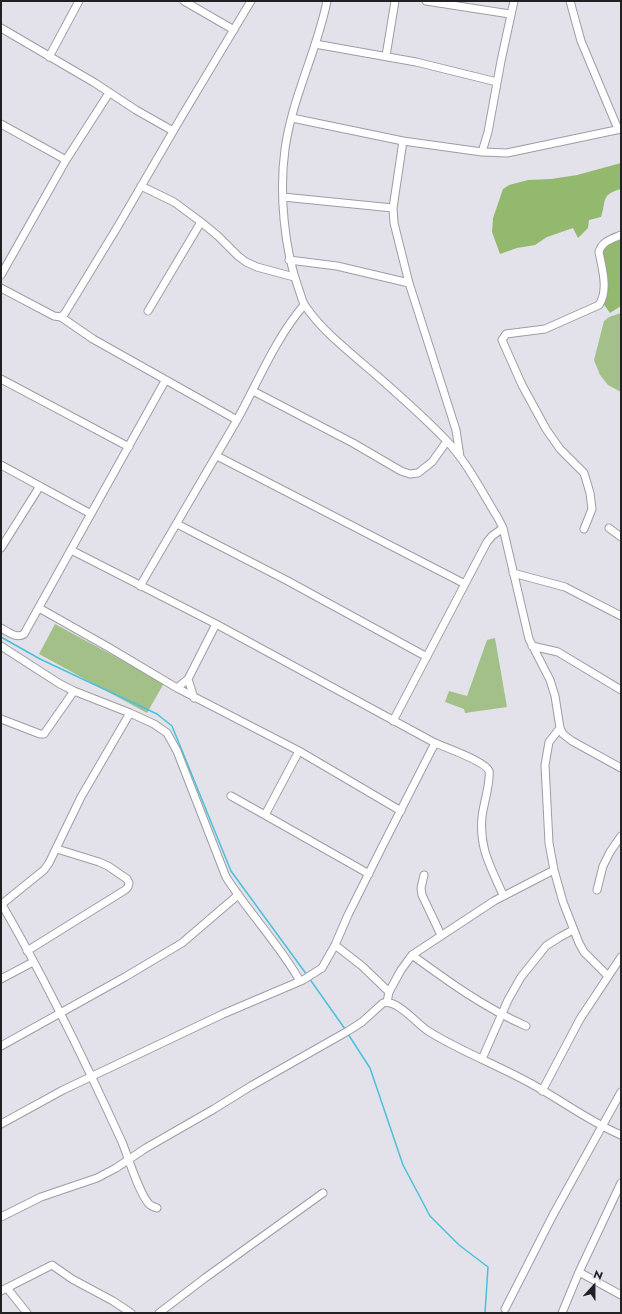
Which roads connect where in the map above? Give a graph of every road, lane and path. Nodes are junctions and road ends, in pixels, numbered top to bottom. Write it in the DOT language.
graph roads {
  1 [pos="78,1"];
  2 [pos="184,1"];
  3 [pos="251,1"];
  4 [pos="328,1"];
  5 [pos="395,1"];
  6 [pos="426,1"];
  7 [pos="514,1"];
  8 [pos="570,1"];
  9 [pos="510,14"];
  10 [pos="1,28"];
  11 [pos="234,30"];
  12 [pos="315,44"];
  13 [pos="386,56"];
  14 [pos="49,57"];
  15 [pos="497,82"];
  16 [pos="109,92"];
  17 [pos="292,118"];
  18 [pos="2,127"];
  19 [pos="619,129"];
  20 [pos="173,131"];
  21 [pos="403,141"];
  22 [pos="482,152"];
  23 [pos="66,160"];
  24 [pos="141,186"];
  25 [pos="283,197"];
  26 [pos="393,208"];
  27 [pos="201,222"];
  28 [pos="621,235"];
  29 [pos="290,260"];
  30 [pos="1,274"];
  31 [pos="294,277"];
  32 [pos="409,283"];
  33 [pos="1,288"];
  34 [pos="304,305"];
  35 [pos="148,311"];
  36 [pos="61,317"];
  37 [pos="1,379"];
  38 [pos="165,381"];
  39 [pos="253,391"];
  40 [pos="237,420"];
  41 [pos="447,441"];
  42 [pos="129,447"];
  43 [pos="217,456"];
  44 [pos="460,458"];
  45 [pos="1,465"];
  46 [pos="40,486"];
  47 [pos="91,514"];
  48 [pos="177,524"];
  49 [pos="503,528"];
  50 [pos="609,528"];
  51 [pos="584,530"];
  52 [pos="621,537"];
  53 [pos="1,548"];
  54 [pos="71,550"];
  55 [pos="514,573"];
  56 [pos="465,584"];
  57 [pos="140,586"];
  58 [pos="39,608"];
  59 [pos="621,616"];
  60 [pos="216,624"];
  61 [pos="1,628"];
  62 [pos="1,646"];
  63 [pos="532,646"];
  64 [pos="427,656"];
  65 [pos="188,679"];
  66 [pos="177,688"];
  67 [pos="621,690"];
  68 [pos="74,691"];
  69 [pos="194,698"];
  70 [pos="130,713"];
  71 [pos="1,719"];
  72 [pos="393,721"];
  73 [pos="560,728"];
  74 [pos="435,743"];
  75 [pos="299,750"];
  76 [pos="621,768"];
  77 [pos="231,796"];
  78 [pos="401,811"];
  79 [pos="265,815"];
  80 [pos="621,836"];
  81 [pos="57,849"];
  82 [pos="554,870"];
  83 [pos="369,874"];
  84 [pos="424,875"];
  85 [pos="597,890"];
  86 [pos="238,895"];
  87 [pos="503,895"];
  88 [pos="1,903"];
  89 [pos="573,930"];
  90 [pos="441,935"];
  91 [pos="335,945"];
  92 [pos="28,951"];
  93 [pos="412,955"];
  94 [pos="621,957"];
  95 [pos="33,962"];
  96 [pos="608,976"];
  97 [pos="1,979"];
  98 [pos="304,979"];
  99 [pos="390,992"];
  100 [pos="387,1002"];
  101 [pos="60,1012"];
  102 [pos="502,1016"];
  103 [pos="526,1026"];
  104 [pos="1,1046"];
  105 [pos="482,1059"];
  106 [pos="92,1077"];
  107 [pos="542,1091"];
  108 [pos="621,1092"];
  109 [pos="1,1124"];
  110 [pos="602,1127"];
  111 [pos="621,1135"];
  112 [pos="129,1159"];
  113 [pos="621,1183"];
  114 [pos="323,1193"];
  115 [pos="157,1208"];
  116 [pos="1,1217"];
  117 [pos="579,1272"];
  118 [pos="4,1290"];
  119 [pos="621,1295"];
  120 [pos="505,1309"];
  121 [pos="27,1313"];
  122 [pos="131,1313"];
  123 [pos="159,1313"];
  124 [pos="562,1313"];
  1 -- 14 [label="street"];
  2 -- 11 [label="street"];
  3 -- 11 [label="street"];
  4 -- 12 [label="street"];
  5 -- 13 [label="street"];
  6 -- 9 [label="street"];
  7 -- 9 [label="street"];
  8 -- 19 [label="street"];
  9 -- 15 [label="street"];
  10 -- 14 [label="street"];
  11 -- 20 [label="street"];
  12 -- 13 [label="street"];
  12 -- 17 [label="street"];
  13 -- 15 [label="street"];
  14 -- 16 [label="street"];
  15 -- 22 [label="street"];
  16 -- 20 [label="street"];
  16 -- 23 [label="street"];
  17 -- 21 [label="street"];
  17 -- 25 [label="street"];
  18 -- 23 [label="street"];
  19 -- 22 [label="street"];
  20 -- 24 [label="street"];
  21 -- 22 [label="street"];
  21 -- 26 [label="street"];
  23 -- 30 [label="street"];
  24 -- 27 [label="street"];
  24 -- 36 [label="street"];
  25 -- 26 [label="street"];
  25 -- 29 [label="street"];
  26 -- 32 [label="street"];
  27 -- 31 [label="street"];
  27 -- 35 [label="street"];
  28 -- 51 [label="street"];
  29 -- 31 [label="street"];
  29 -- 32 [label="street"];
  31 -- 34 [label="street"];
  32 -- 44 [label="street"];
  33 -- 36 [label="street"];
  34 -- 39 [label="street"];
  34 -- 41 [label="street"];
  36 -- 38 [label="street"];
  37 -- 42 [label="street"];
  38 -- 40 [label="street"];
  38 -- 42 [label="street"];
  39 -- 40 [label="street"];
  39 -- 41 [label="street"];
  40 -- 43 [label="street"];
  41 -- 44 [label="street"];
  42 -- 47 [label="street"];
  43 -- 48 [label="street"];
  43 -- 56 [label="street"];
  44 -- 49 [label="street"];
  45 -- 46 [label="street"];
  46 -- 47 [label="street"];
  46 -- 53 [label="street"];
  47 -- 54 [label="street"];
  48 -- 57 [label="street"];
  48 -- 64 [label="street"];
  49 -- 55 [label="street"];
  49 -- 56 [label="street"];
  50 -- 52 [label="street"];
  54 -- 57 [label="street"];
  54 -- 58 [label="street"];
  55 -- 59 [label="street"];
  55 -- 63 [label="street"];
  56 -- 64 [label="street"];
  57 -- 60 [label="street"];
  58 -- 61 [label="street"];
  58 -- 66 [label="street"];
  60 -- 65 [label="street"];
  60 -- 72 [label="street"];
  62 -- 68 [label="street"];
  63 -- 67 [label="street"];
  63 -- 73 [label="street"];
  64 -- 72 [label="street"];
  65 -- 66 [label="street"];
  65 -- 69 [label="street"];
  66 -- 69 [label="street"];
  68 -- 70 [label="street"];
  68 -- 71 [label="street"];
  69 -- 75 [label="street"];
  70 -- 81 [label="street"];
  70 -- 86 [label="street"];
  72 -- 74 [label="street"];
  73 -- 76 [label="street"];
  73 -- 82 [label="street"];
  74 -- 78 [label="street"];
  74 -- 87 [label="street"];
  75 -- 78 [label="street"];
  75 -- 79 [label="street"];
  77 -- 79 [label="street"];
  78 -- 83 [label="street"];
  79 -- 83 [label="street"];
  80 -- 85 [label="street"];
  81 -- 88 [label="street"];
  81 -- 92 [label="street"];
  82 -- 87 [label="street"];
  82 -- 89 [label="street"];
  83 -- 91 [label="street"];
  84 -- 90 [label="street"];
  86 -- 98 [label="street"];
  86 -- 101 [label="street"];
  87 -- 90 [label="street"];
  88 -- 92 [label="street"];
  89 -- 96 [label="street"];
  89 -- 102 [label="street"];
  90 -- 93 [label="street"];
  91 -- 98 [label="street"];
  91 -- 99 [label="street"];
  92 -- 95 [label="street"];
  93 -- 99 [label="street"];
  93 -- 102 [label="street"];
  94 -- 96 [label="street"];
  95 -- 97 [label="street"];
  95 -- 101 [label="street"];
  96 -- 107 [label="street"];
  98 -- 106 [label="street"];
  99 -- 100 [label="street"];
  100 -- 105 [label="street"];
  100 -- 112 [label="street"];
  101 -- 104 [label="street"];
  101 -- 106 [label="street"];
  102 -- 103 [label="street"];
  102 -- 105 [label="street"];
  105 -- 107 [label="street"];
  106 -- 109 [label="street"];
  106 -- 112 [label="street"];
  107 -- 110 [label="street"];
  108 -- 110 [label="street"];
  110 -- 111 [label="street"];
  110 -- 120 [label="street"];
  112 -- 115 [label="street"];
  112 -- 116 [label="street"];
  113 -- 117 [label="street"];
  114 -- 123 [label="street"];
  117 -- 119 [label="street"];
  117 -- 124 [label="street"];
  118 -- 121 [label="street"];
  118 -- 122 [label="street"];
}
